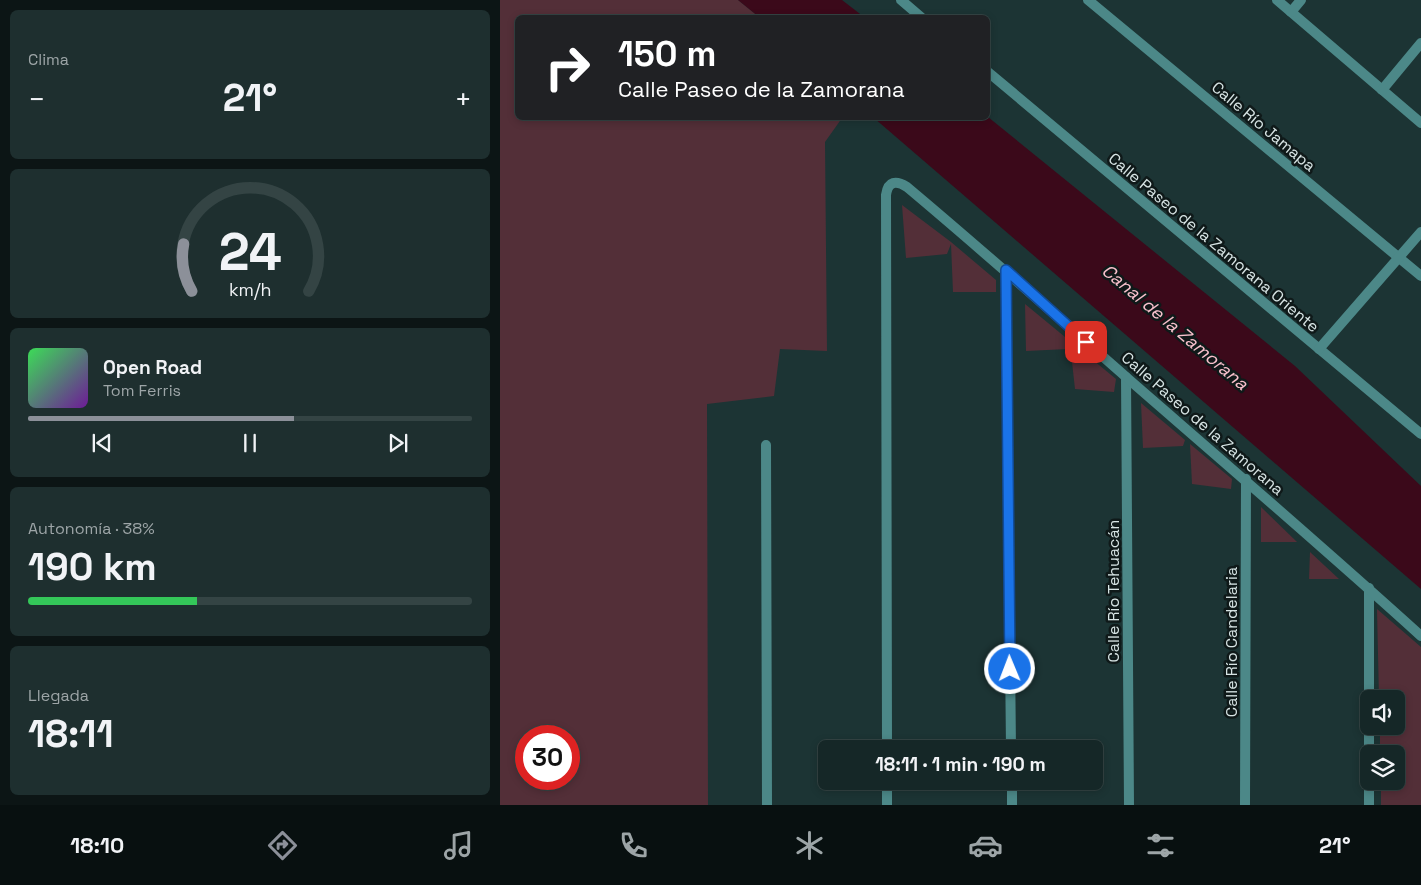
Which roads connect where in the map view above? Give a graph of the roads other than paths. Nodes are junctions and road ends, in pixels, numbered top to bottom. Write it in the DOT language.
graph roads {
  1 [pos="901,0"];
  2 [pos="1088,0"];
  3 [pos="1277,0"];
  4 [pos="1301,0"];
  5 [pos="1291,12"];
  6 [pos="918,15"];
  7 [pos="1421,43"];
  8 [pos="990,74"];
  9 [pos="1382,90"];
  10 [pos="1421,123"];
  11 [pos="1421,232"];
  12 [pos="1399,258"];
  13 [pos="1006,270"];
  14 [pos="1421,276"];
  15 [pos="1319,349"];
  16 [pos="1126,377"];
  17 [pos="1421,434"];
  18 [pos="766,445"];
  19 [pos="1246,479"];
  20 [pos="1369,588"];
  21 [pos="1421,636"];
  22 [pos="887,740"];
  23 [pos="1012,740"];
  24 [pos="1369,745"];
  25 [pos="887,790"];
  26 [pos="1012,790"];
  27 [pos="1369,790"];
  28 [pos="767,805"];
  29 [pos="887,805"];
  30 [pos="1012,805"];
  31 [pos="1128,805"];
  32 [pos="1245,805"];
  33 [pos="1369,805"];
  1 -- 6 [label="street"];
  2 -- 12 [label="street, Calle Río Jamapa"];
  3 -- 5 [label="street"];
  4 -- 5 [label="street"];
  5 -- 9 [label="street"];
  7 -- 9 [label="street"];
  8 -- 15 [label="street, Calle Paseo de la Zamorana Oriente"];
  9 -- 10 [label="street"];
  11 -- 12 [label="street"];
  12 -- 14 [label="street, Calle Río Jamapa"];
  12 -- 15 [label="street"];
  13 -- 16 [label="street, Calle Paseo de la Zamorana"];
  13 -- 22 [label="street, Calle Paseo de la Zamorana"];
  13 -- 23 [label="street"];
  15 -- 17 [label="street, Calle Paseo de la Zamorana Oriente"];
  16 -- 19 [label="street, Calle Paseo de la Zamorana"];
  16 -- 31 [label="street, Calle Río Tehuacán"];
  18 -- 28 [label="street"];
  19 -- 20 [label="street, Calle Paseo de la Zamorana"];
  19 -- 32 [label="street, Calle Río Candelaria"];
  20 -- 21 [label="street, Calle Paseo de la Zamorana"];
  20 -- 24 [label="street"];
  25 -- 29 [label="street"];
  26 -- 30 [label="street"];
  27 -- 33 [label="street"];
}
